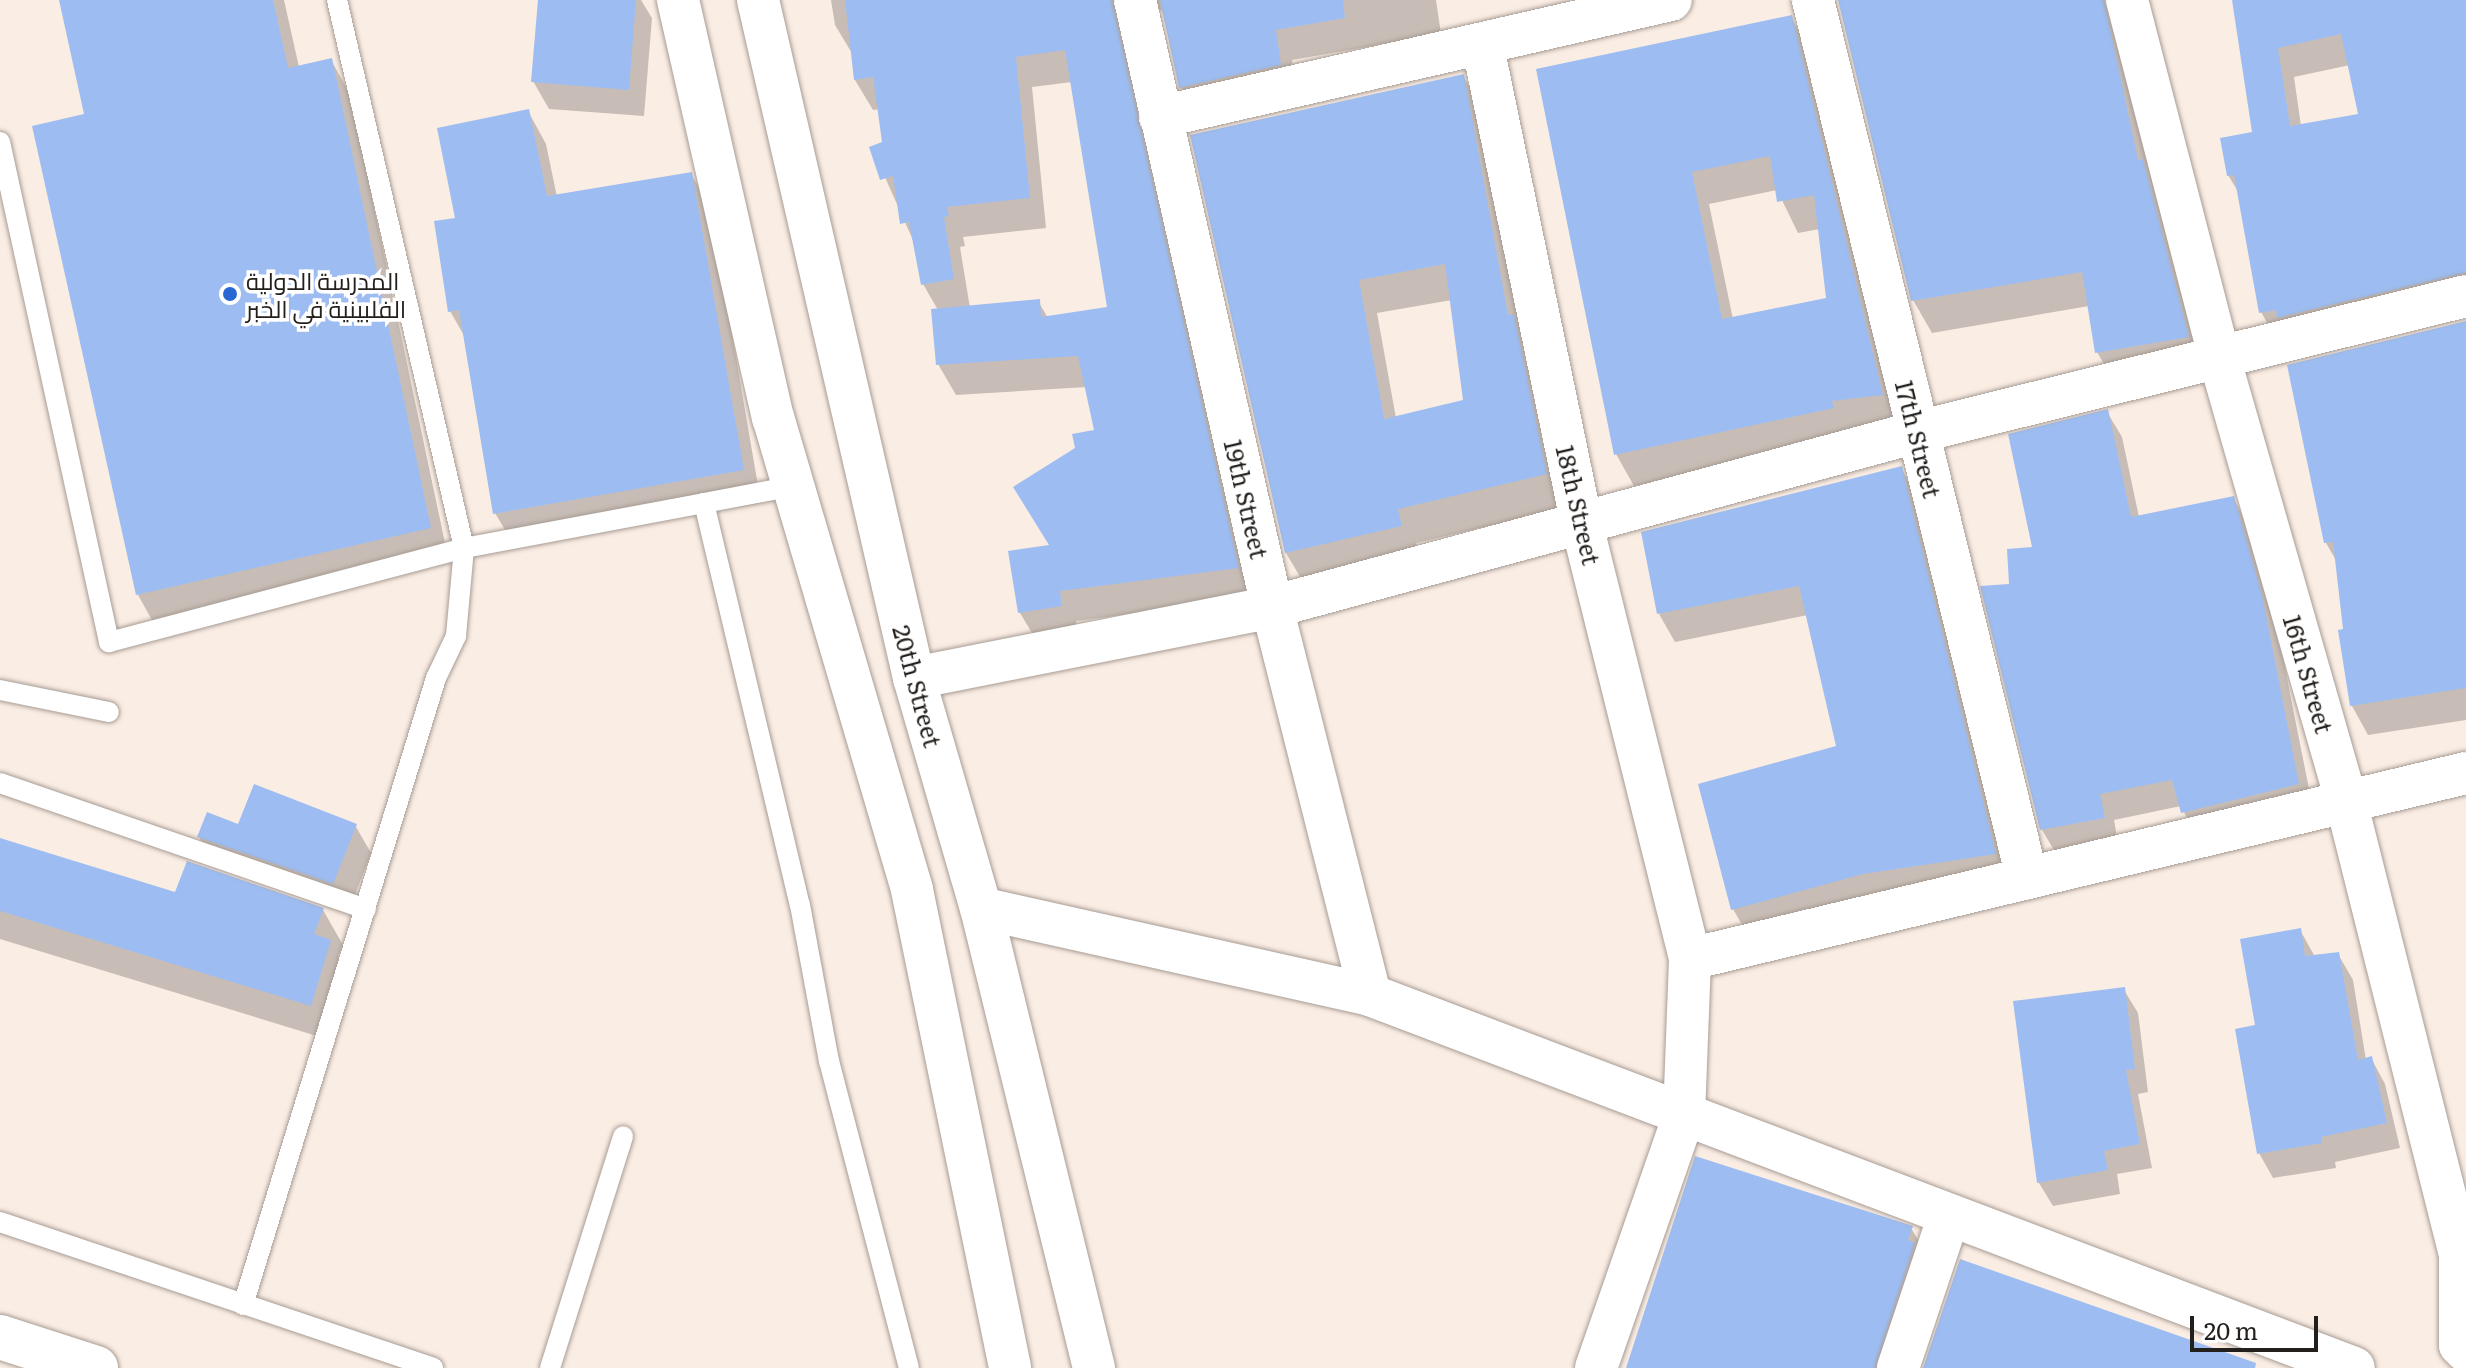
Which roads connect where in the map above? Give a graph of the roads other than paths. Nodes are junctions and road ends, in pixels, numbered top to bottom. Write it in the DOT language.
graph roads {
  1 [pos="337,0"];
  2 [pos="678,0"];
  3 [pos="758,0"];
  4 [pos="1135,0"];
  5 [pos="1671,0"];
  6 [pos="1813,0"];
  7 [pos="2127,0"];
  8 [pos="1483,47"];
  9 [pos="1160,117"];
  10 [pos="0,142"];
  11 [pos="2466,296"];
  12 [pos="2219,357"];
  13 [pos="1917,432"];
  14 [pos="794,486"];
  15 [pos="704,503"];
  16 [pos="1582,525"];
  17 [pos="464,548"];
  18 [pos="1272,607"];
  19 [pos="914,678"];
  20 [pos="0,690"];
  21 [pos="109,712"];
  22 [pos="2466,773"];
  23 [pos="0,783"];
  24 [pos="2346,801"];
  25 [pos="2027,878"];
  26 [pos="981,908"];
  27 [pos="366,909"];
  28 [pos="1690,959"];
  29 [pos="1370,995"];
  30 [pos="1684,1116"];
  31 [pos="623,1136"];
  32 [pos="1949,1216"];
  33 [pos="0,1222"];
  34 [pos="2463,1253"];
  35 [pos="243,1305"];
  36 [pos="0,1337"];
  37 [pos="2466,1351"];
  38 [pos="96,1368"];
  39 [pos="433,1368"];
  40 [pos="550,1368"];
  41 [pos="909,1368"];
  42 [pos="1010,1368"];
  43 [pos="1094,1368"];
  44 [pos="1596,1368"];
  45 [pos="1898,1368"];
  46 [pos="2354,1368"];
  1 -- 17 [label="lane"];
  2 -- 14 [label="street"];
  3 -- 19 [label="street, 20th Street"];
  4 -- 9 [label="street, 19th Street"];
  5 -- 8 [label="street"];
  6 -- 13 [label="street, 17th Street"];
  7 -- 12 [label="street, 16th Street"];
  8 -- 9 [label="street"];
  8 -- 16 [label="street, 18th Street"];
  9 -- 18 [label="street, 19th Street"];
  10 -- 17 [label="lane"];
  11 -- 12 [label="street"];
  12 -- 13 [label="street"];
  12 -- 24 [label="street, 16th Street"];
  13 -- 16 [label="street"];
  13 -- 25 [label="street, 17th Street"];
  14 -- 15 [label="lane"];
  14 -- 42 [label="street"];
  15 -- 17 [label="lane"];
  15 -- 41 [label="lane"];
  16 -- 18 [label="street"];
  16 -- 28 [label="street, 18th Street"];
  17 -- 27 [label="lane"];
  18 -- 19 [label="street"];
  18 -- 29 [label="street, 19th Street"];
  19 -- 26 [label="street, 20th Street"];
  20 -- 21 [label="lane"];
  22 -- 24 [label="street"];
  23 -- 27 [label="lane"];
  24 -- 25 [label="street"];
  24 -- 34 [label="street, 16th Street"];
  25 -- 28 [label="street"];
  26 -- 29 [label="street"];
  26 -- 43 [label="street, 20th Street"];
  27 -- 35 [label="lane"];
  28 -- 30 [label="street, 18th Street"];
  29 -- 30 [label="street"];
  30 -- 32 [label="street"];
  30 -- 44 [label="street, 18th Street"];
  31 -- 40 [label="lane"];
  32 -- 45 [label="street"];
  32 -- 46 [label="street"];
  33 -- 35 [label="lane"];
  34 -- 37 [label="street, 16th Street"];
  35 -- 39 [label="lane"];
  36 -- 38 [label="main road"];
}
